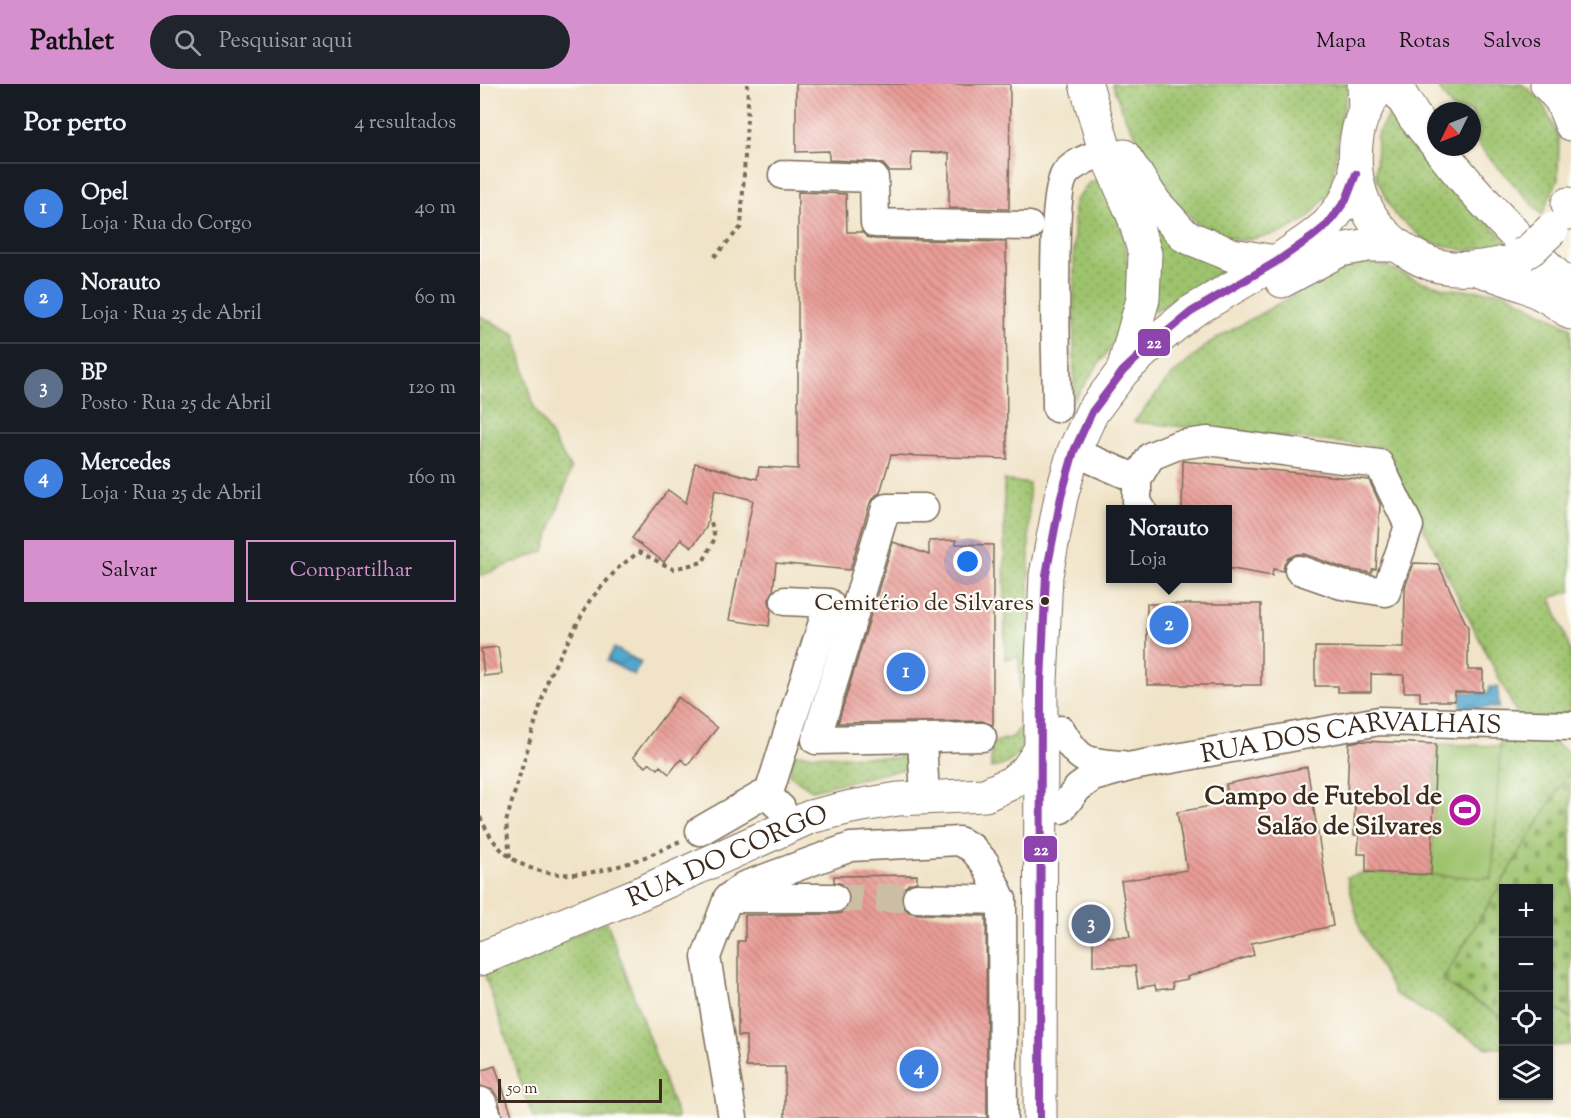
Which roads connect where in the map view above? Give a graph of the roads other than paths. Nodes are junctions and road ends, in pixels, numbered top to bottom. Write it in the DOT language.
graph roads {
  1 [pos="1419,84"];
  2 [pos="1547,84"];
  3 [pos="1087,90"];
  4 [pos="1377,91"];
  5 [pos="1431,102"];
  6 [pos="1571,124"];
  7 [pos="1427,133"];
  8 [pos="1105,151"];
  9 [pos="1445,156"];
  10 [pos="1471,156"];
  11 [pos="1356,174"];
  12 [pos="783,176"];
  13 [pos="1567,209"];
  14 [pos="1029,226"];
  15 [pos="1397,245"];
  16 [pos="1571,261"];
  17 [pos="1276,262"];
  18 [pos="1477,269"];
  19 [pos="1571,290"];
  20 [pos="1571,313"];
  21 [pos="1123,372"];
  22 [pos="1057,408"];
  23 [pos="1092,460"];
  24 [pos="1137,479"];
  25 [pos="1139,505"];
  26 [pos="924,508"];
  27 [pos="1299,570"];
  28 [pos="785,601"];
  29 [pos="1571,726"];
  30 [pos="982,737"];
  31 [pos="922,739"];
  32 [pos="1051,739"];
  33 [pos="1133,766"];
  34 [pos="984,795"];
  35 [pos="768,796"];
  36 [pos="929,798"];
  37 [pos="1061,809"];
  38 [pos="810,818"];
  39 [pos="700,831"];
  40 [pos="1040,839"];
  41 [pos="934,842"];
  42 [pos="728,898"];
  43 [pos="834,898"];
  44 [pos="917,898"];
  45 [pos="1002,900"];
  46 [pos="480,959"];
  47 [pos="480,1104"];
  48 [pos="485,1118"];
  49 [pos="733,1118"];
  50 [pos="1003,1118"];
  51 [pos="1040,1118"];
  52 [pos="1062,1118"];
  1 -- 5 [label="main road"];
  2 -- 6 [label="main road"];
  3 -- 8 [label="main road"];
  3 -- 17 [label="main road"];
  4 -- 7 [label="main road"];
  4 -- 11 [label="main road"];
  8 -- 21 [label="main road"];
  8 -- 22 [label="street"];
  9 -- 19 [label="main road"];
  10 -- 16 [label="main road"];
  11 -- 15 [label="main road"];
  11 -- 17 [label="main road"];
  12 -- 14 [label="street"];
  13 -- 18 [label="main road, bridge"];
  15 -- 18 [label="main road"];
  15 -- 23 [label="main road"];
  17 -- 21 [label="main road"];
  18 -- 20 [label="main road"];
  21 -- 32 [label="main road"];
  23 -- 24 [label="street"];
  23 -- 32 [label="main road"];
  24 -- 25 [label="street"];
  24 -- 27 [label="street"];
  26 -- 31 [label="street"];
  28 -- 35 [label="street"];
  29 -- 33 [label="street, RUA DOS CARVALHAIS"];
  30 -- 31 [label="street"];
  31 -- 36 [label="street"];
  32 -- 33 [label="street, RUA DOS CARVALHAIS"];
  32 -- 34 [label="main road, RUA DO CORGO"];
  32 -- 37 [label="main road"];
  32 -- 40 [label="main road"];
  33 -- 37 [label="street, RUA DOS CARVALHAIS"];
  34 -- 36 [label="main road, RUA DO CORGO"];
  34 -- 40 [label="main road, RUA DO CORGO"];
  35 -- 38 [label="street"];
  35 -- 39 [label="street"];
  36 -- 38 [label="main road, RUA DO CORGO"];
  36 -- 41 [label="street"];
  37 -- 52 [label="main road"];
  38 -- 46 [label="main road, RUA DO CORGO"];
  40 -- 51 [label="main road"];
  41 -- 42 [label="street"];
  41 -- 45 [label="street"];
  42 -- 43 [label="street"];
  42 -- 49 [label="street"];
  44 -- 45 [label="street"];
  45 -- 50 [label="street"];
  47 -- 48 [label="main road"];
}
